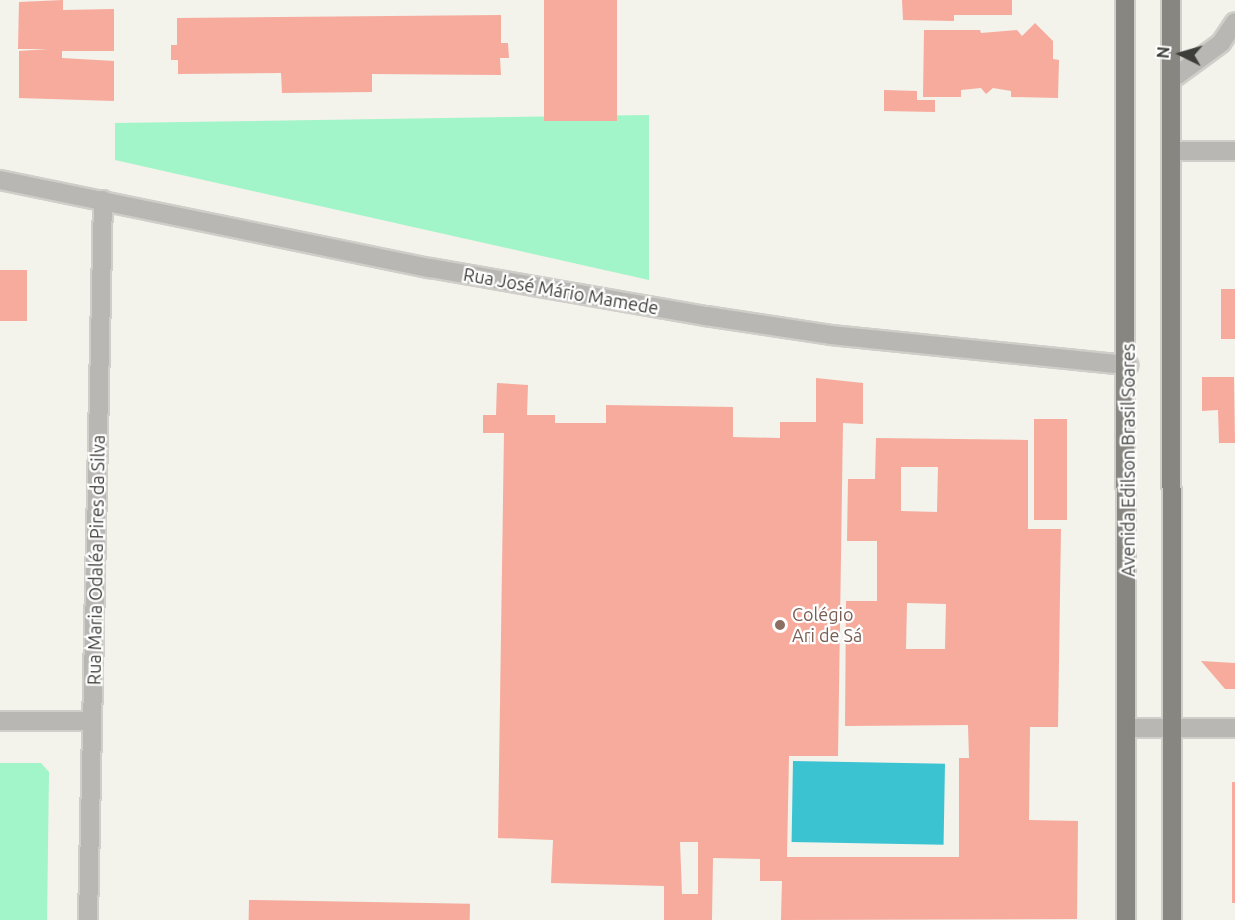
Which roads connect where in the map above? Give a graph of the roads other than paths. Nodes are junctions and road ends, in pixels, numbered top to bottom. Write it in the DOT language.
graph roads {
  1 [pos="1125,0"];
  2 [pos="1171,0"];
  3 [pos="1235,22"];
  4 [pos="1172,79"];
  5 [pos="1172,151"];
  6 [pos="1235,151"];
  7 [pos="0,180"];
  8 [pos="103,200"];
  9 [pos="1128,365"];
  10 [pos="92,721"];
  11 [pos="0,722"];
  12 [pos="1128,728"];
  13 [pos="1173,728"];
  14 [pos="1235,728"];
  15 [pos="88,920"];
  16 [pos="1126,920"];
  17 [pos="1172,920"];
  1 -- 9 [label="main road, Avenida Edilson Brasil Soares"];
  2 -- 4 [label="main road"];
  3 -- 4 [label="street"];
  4 -- 5 [label="main road"];
  5 -- 6 [label="street"];
  5 -- 13 [label="main road"];
  7 -- 8 [label="street, Rua José Mário Mamede"];
  8 -- 9 [label="street, Rua José Mário Mamede"];
  8 -- 10 [label="street, Rua Maria Odaléa Pires da Silva"];
  9 -- 12 [label="main road, Avenida Edilson Brasil Soares"];
  10 -- 11 [label="street"];
  10 -- 15 [label="street, Rua Maria Odaléa Pires da Silva"];
  12 -- 13 [label="street"];
  12 -- 16 [label="main road, Avenida Edilson Brasil Soares"];
  13 -- 14 [label="street"];
  13 -- 17 [label="main road"];
}
